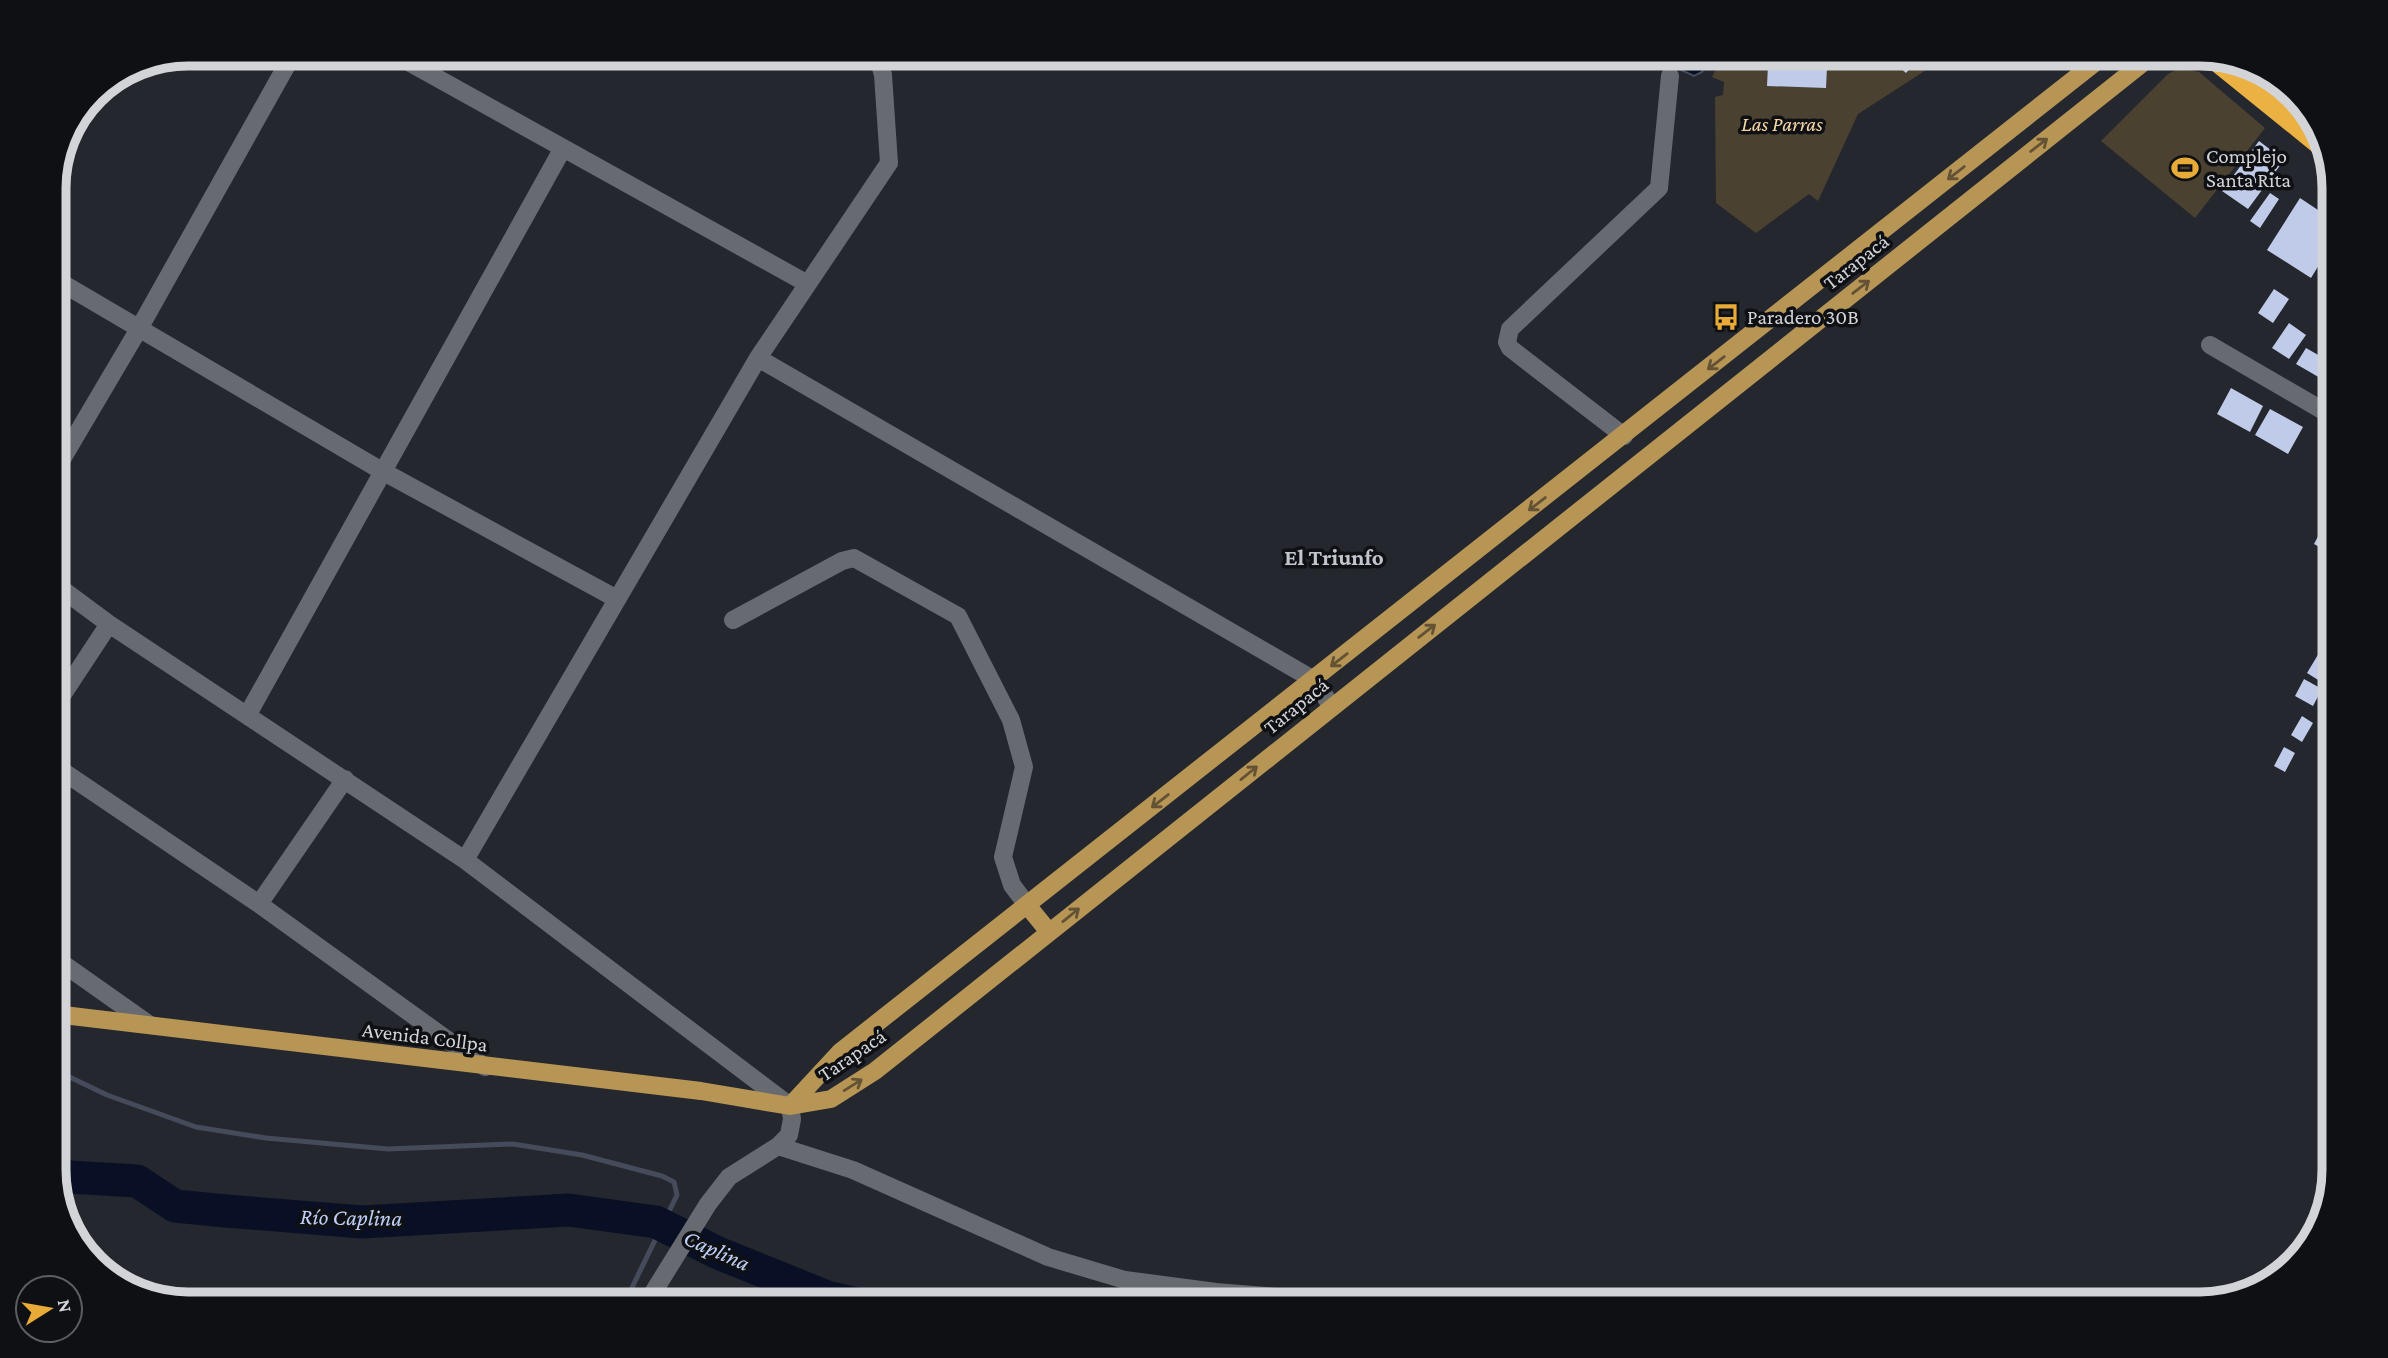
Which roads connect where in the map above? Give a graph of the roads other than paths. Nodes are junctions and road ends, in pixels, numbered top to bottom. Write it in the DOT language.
graph roads {
  1 [pos="286,66"];
  2 [pos="416,66"];
  3 [pos="880,66"];
  4 [pos="2091,66"];
  5 [pos="2139,66"];
  6 [pos="2228,71"];
  7 [pos="1670,76"];
  8 [pos="2058,93"];
  9 [pos="2076,116"];
  10 [pos="2308,135"];
  11 [pos="563,148"];
  12 [pos="806,283"];
  13 [pos="67,286"];
  14 [pos="1769,321"];
  15 [pos="140,327"];
  16 [pos="1788,345"];
  17 [pos="2210,345"];
  18 [pos="758,358"];
  19 [pos="2321,410"];
  20 [pos="1624,436"];
  21 [pos="67,451"];
  22 [pos="1597,457"];
  23 [pos="382,471"];
  24 [pos="1616,481"];
  25 [pos="1467,559"];
  26 [pos="1487,584"];
  27 [pos="67,593"];
  28 [pos="617,599"];
  29 [pos="733,620"];
  30 [pos="109,624"];
  31 [pos="1314,680"];
  32 [pos="67,688"];
  33 [pos="1332,707"];
  34 [pos="248,713"];
  35 [pos="67,774"];
  36 [pos="345,779"];
  37 [pos="465,860"];
  38 [pos="259,904"];
  39 [pos="1027,905"];
  40 [pos="1049,932"];
  41 [pos="67,966"];
  42 [pos="67,1015"];
  43 [pos="150,1025"];
  44 [pos="486,1068"];
  45 [pos="790,1106"];
  46 [pos="778,1146"];
  47 [pos="654,1292"];
  48 [pos="1216,1292"];
  1 -- 15 [label="street"];
  2 -- 11 [label="street"];
  3 -- 12 [label="street"];
  4 -- 8 [label="main road, Tarapacá"];
  5 -- 9 [label="main road, Tarapacá"];
  6 -- 10 [label="highway"];
  7 -- 20 [label="street"];
  8 -- 9 [label="main road"];
  8 -- 14 [label="main road, Tarapacá, one-way"];
  16 -- 9 [label="main road, Tarapacá, one-way"];
  11 -- 12 [label="street"];
  11 -- 23 [label="street"];
  12 -- 18 [label="street"];
  13 -- 15 [label="street"];
  14 -- 16 [label="main road"];
  14 -- 20 [label="main road, Tarapacá, one-way"];
  15 -- 21 [label="street"];
  15 -- 23 [label="street"];
  16 -- 24 [label="main road, Tarapacá"];
  17 -- 19 [label="street"];
  18 -- 28 [label="street"];
  18 -- 31 [label="street"];
  20 -- 22 [label="main road, Tarapacá"];
  22 -- 24 [label="main road"];
  22 -- 25 [label="main road, Tarapacá, one-way"];
  23 -- 28 [label="street"];
  23 -- 34 [label="street"];
  24 -- 26 [label="main road, Tarapacá"];
  25 -- 26 [label="main road"];
  25 -- 31 [label="main road, Tarapacá, one-way"];
  33 -- 26 [label="main road, Tarapacá, one-way"];
  27 -- 30 [label="street"];
  28 -- 37 [label="street"];
  29 -- 39 [label="street"];
  30 -- 32 [label="street"];
  30 -- 34 [label="street"];
  31 -- 33 [label="street"];
  31 -- 39 [label="main road, Tarapacá, one-way"];
  40 -- 33 [label="main road, Tarapacá, one-way"];
  34 -- 36 [label="street"];
  35 -- 38 [label="street"];
  36 -- 37 [label="street"];
  36 -- 38 [label="street"];
  37 -- 45 [label="street"];
  38 -- 44 [label="street"];
  39 -- 40 [label="main road"];
  39 -- 45 [label="main road, Tarapacá"];
  45 -- 40 [label="main road, Tarapacá, one-way"];
  41 -- 43 [label="street"];
  42 -- 43 [label="main road, Avenida Collpa"];
  43 -- 44 [label="main road, Avenida Collpa"];
  44 -- 45 [label="main road, Avenida Collpa"];
  45 -- 46 [label="street"];
  46 -- 47 [label="street"];
  46 -- 48 [label="street"];
}
